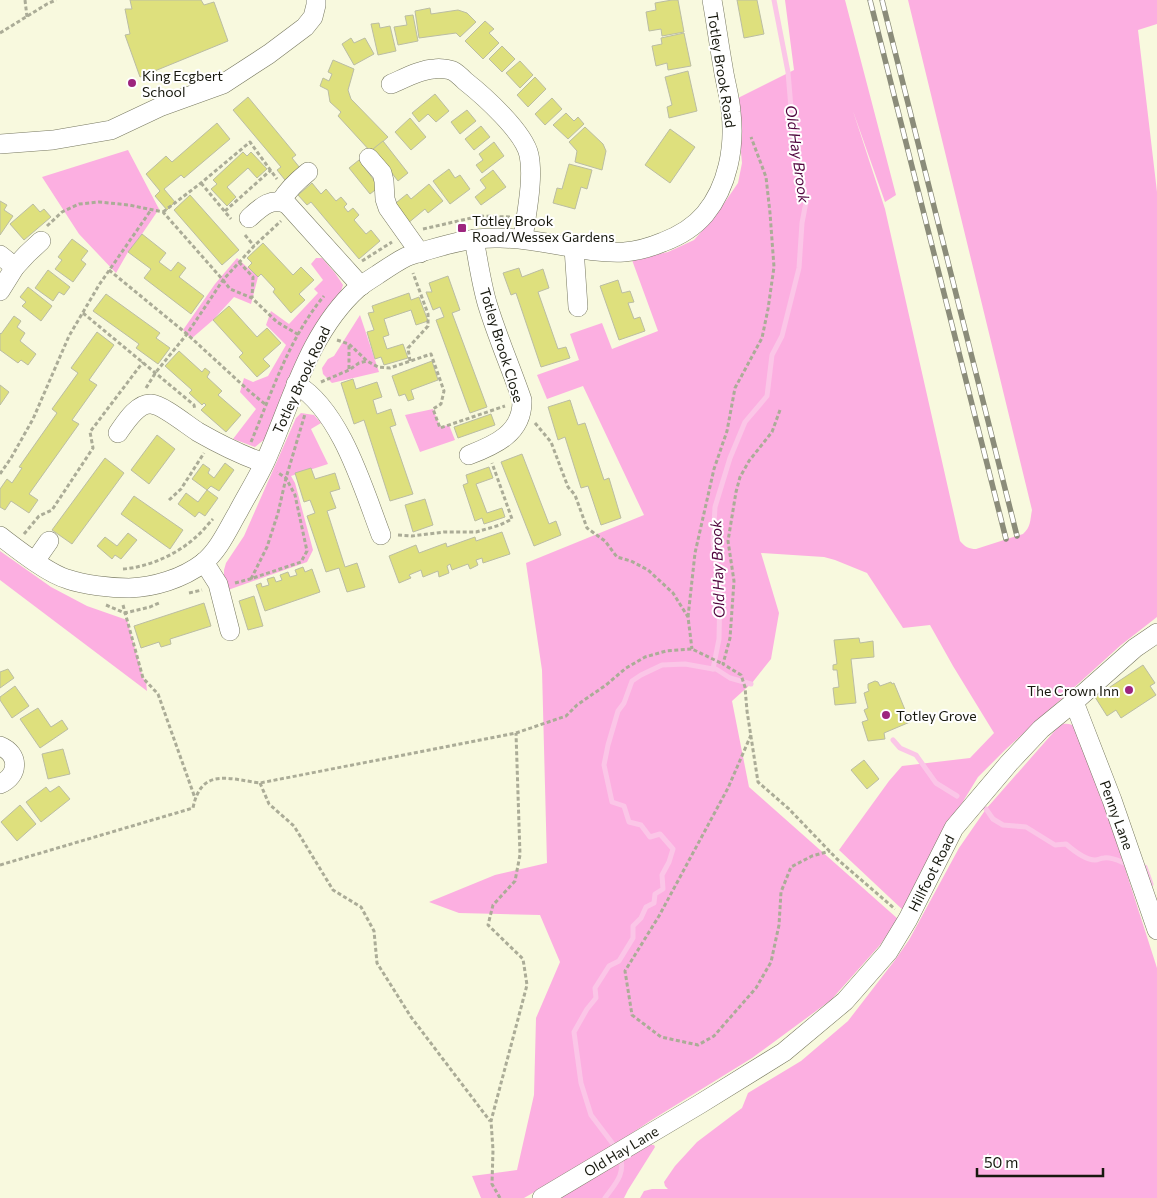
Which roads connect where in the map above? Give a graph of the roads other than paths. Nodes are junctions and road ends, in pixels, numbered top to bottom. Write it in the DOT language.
graph roads {
  1 [pos="316,0"];
  2 [pos="712,0"];
  3 [pos="391,84"];
  4 [pos="0,144"];
  5 [pos="369,158"];
  6 [pos="308,172"];
  7 [pos="287,201"];
  8 [pos="243,225"];
  9 [pos="474,239"];
  10 [pos="523,239"];
  11 [pos="41,241"];
  12 [pos="574,248"];
  13 [pos="0,255"];
  14 [pos="413,255"];
  15 [pos="15,266"];
  16 [pos="361,286"];
  17 [pos="0,291"];
  18 [pos="578,307"];
  19 [pos="304,390"];
  20 [pos="118,434"];
  21 [pos="478,452"];
  22 [pos="264,463"];
  23 [pos="382,535"];
  24 [pos="6,541"];
  25 [pos="49,541"];
  26 [pos="35,561"];
  27 [pos="204,562"];
  28 [pos="230,631"];
  29 [pos="1157,634"];
  30 [pos="1074,702"];
  31 [pos="0,746"];
  32 [pos="0,784"];
  33 [pos="1157,930"];
  34 [pos="700,1104"];
  35 [pos="542,1198"];
  1 -- 4 [label="street"];
  2 -- 12 [label="street, Totley Brook Road"];
  3 -- 10 [label="street"];
  5 -- 14 [label="street"];
  6 -- 7 [label="street"];
  7 -- 8 [label="street"];
  7 -- 16 [label="street"];
  9 -- 10 [label="street, Totley Brook Road"];
  9 -- 14 [label="street, Totley Brook Road"];
  9 -- 21 [label="street, Totley Brook Close"];
  10 -- 12 [label="street, Totley Brook Road"];
  11 -- 15 [label="street"];
  12 -- 18 [label="street"];
  13 -- 15 [label="street"];
  14 -- 16 [label="street, Totley Brook Road"];
  15 -- 17 [label="street"];
  16 -- 19 [label="street, Totley Brook Road"];
  19 -- 22 [label="street, Totley Brook Road"];
  19 -- 23 [label="street"];
  20 -- 22 [label="street"];
  22 -- 27 [label="street, Totley Brook Road"];
  24 -- 26 [label="street, Totley Brook Road"];
  25 -- 26 [label="street"];
  26 -- 27 [label="street, Totley Brook Road"];
  27 -- 28 [label="street"];
  29 -- 30 [label="street, Hillfoot Road"];
  30 -- 33 [label="street, Penny Lane"];
  30 -- 34 [label="street, Hillfoot Road"];
  31 -- 32 [label="street"];
  34 -- 35 [label="street, Old Hay Lane"];
}
